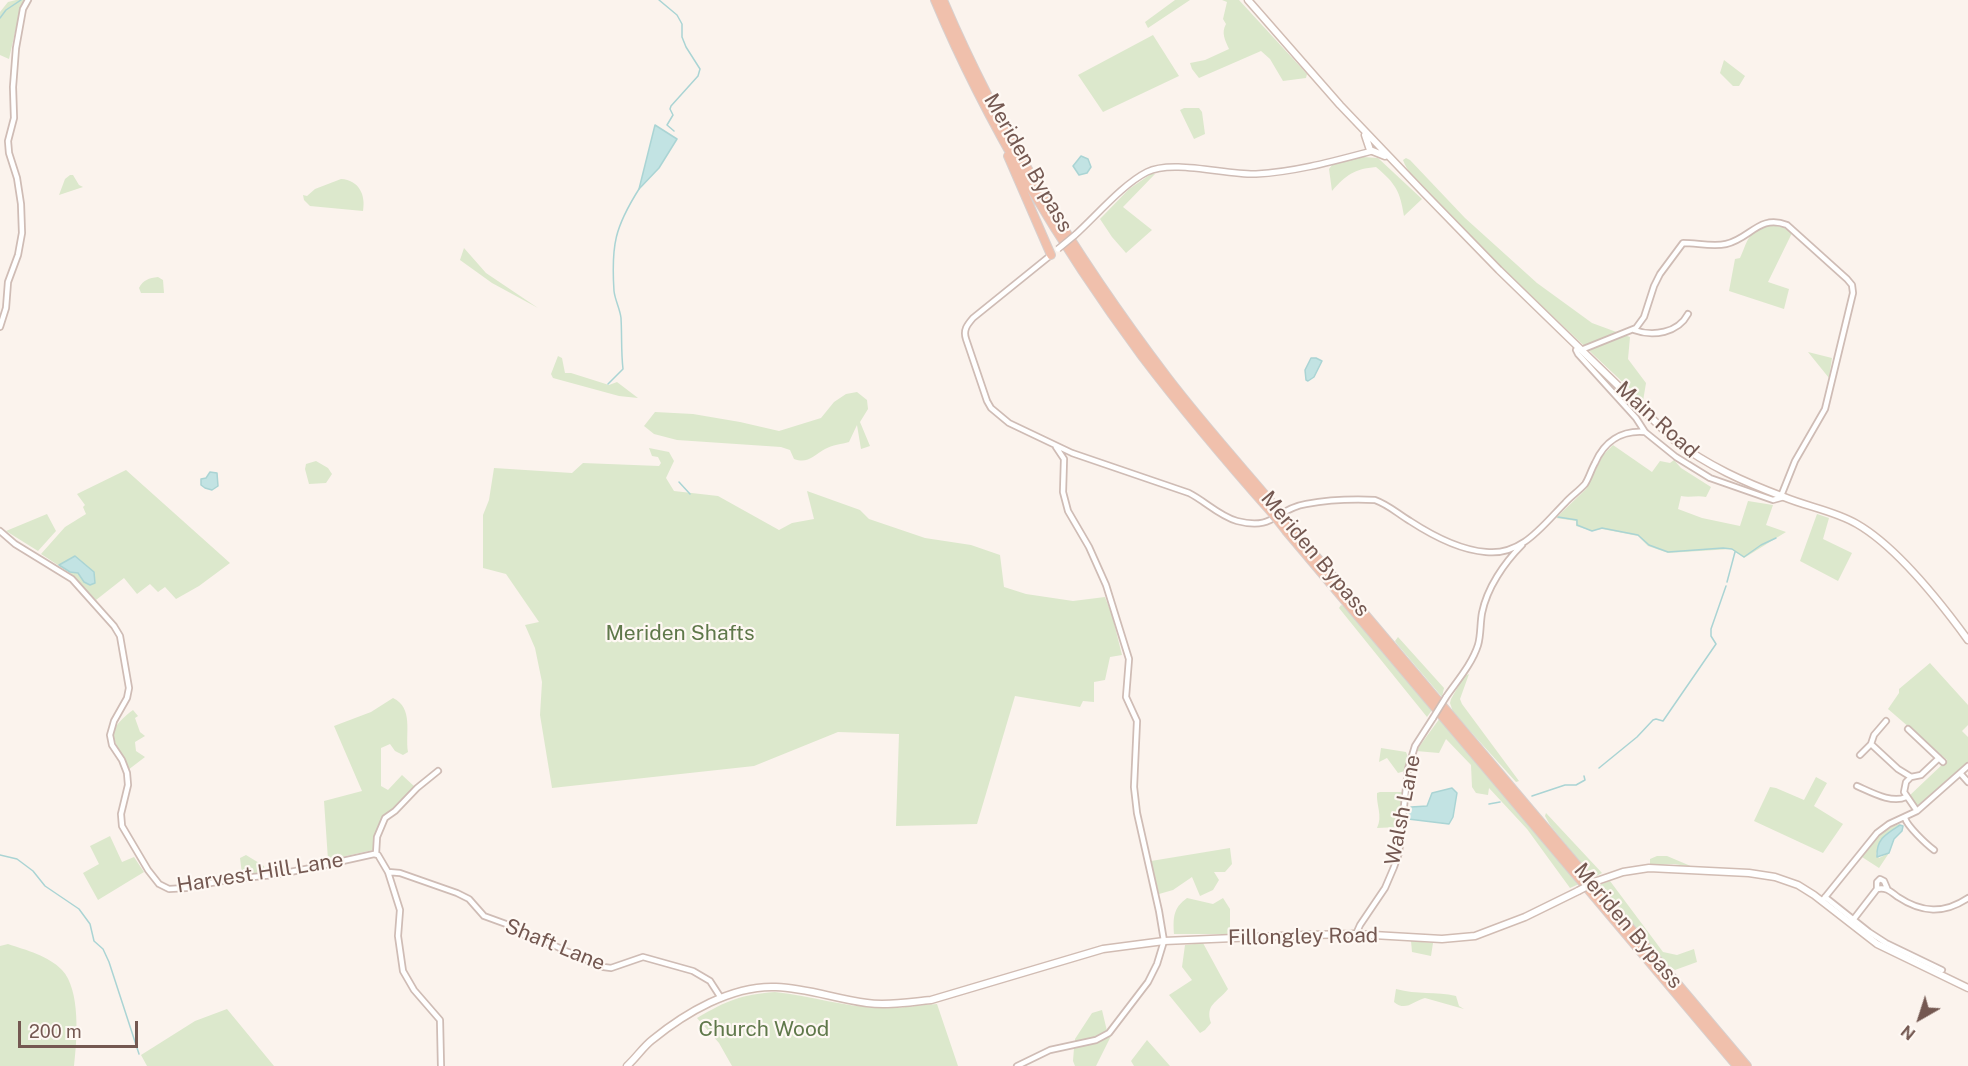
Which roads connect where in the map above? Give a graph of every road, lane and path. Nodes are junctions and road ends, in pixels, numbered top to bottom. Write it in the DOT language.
graph roads {
  1 [pos="28,0"];
  2 [pos="935,0"];
  3 [pos="943,0"];
  4 [pos="1248,0"];
  5 [pos="1004,140"];
  6 [pos="1373,147"];
  7 [pos="1051,255"];
  8 [pos="1688,314"];
  9 [pos="0,327"];
  10 [pos="1634,330"];
  11 [pos="1580,348"];
  12 [pos="1645,432"];
  13 [pos="1055,446"];
  14 [pos="1072,453"];
  15 [pos="1064,459"];
  16 [pos="1783,497"];
  17 [pos="1275,511"];
  18 [pos="1290,530"];
  19 [pos="0,531"];
  20 [pos="1524,543"];
  21 [pos="1511,548"];
  22 [pos="1513,555"];
  23 [pos="1968,640"];
  24 [pos="1886,721"];
  25 [pos="1908,729"];
  26 [pos="1871,744"];
  27 [pos="1879,751"];
  28 [pos="1860,755"];
  29 [pos="1873,757"];
  30 [pos="1968,766"];
  31 [pos="438,771"];
  32 [pos="1960,773"];
  33 [pos="1911,777"];
  34 [pos="1968,782"];
  35 [pos="1857,786"];
  36 [pos="1869,791"];
  37 [pos="1867,797"];
  38 [pos="1906,798"];
  39 [pos="1917,811"];
  40 [pos="1905,818"];
  41 [pos="1932,846"];
  42 [pos="376,854"];
  43 [pos="388,872"];
  44 [pos="1878,889"];
  45 [pos="1887,889"];
  46 [pos="1968,898"];
  47 [pos="1823,899"];
  48 [pos="1853,920"];
  49 [pos="1356,934"];
  50 [pos="1164,941"];
  51 [pos="1942,970"];
  52 [pos="1968,988"];
  53 [pos="721,998"];
  54 [pos="441,1066"];
  55 [pos="627,1066"];
  56 [pos="1017,1066"];
  57 [pos="1737,1066"];
  58 [pos="1747,1066"];
  1 -- 9 [label="street"];
  2 -- 5 [label="highway, Meriden Bypass"];
  3 -- 17 [label="highway, Meriden Bypass"];
  4 -- 6 [label="main road"];
  5 -- 7 [label="highway"];
  5 -- 17 [label="highway, Meriden Bypass"];
  6 -- 7 [label="street, bridge"];
  6 -- 11 [label="main road, Main Road"];
  7 -- 13 [label="street"];
  8 -- 10 [label="street"];
  10 -- 11 [label="street"];
  10 -- 16 [label="street"];
  11 -- 12 [label="street"];
  11 -- 16 [label="main road, Main Road"];
  12 -- 16 [label="street"];
  12 -- 20 [label="street"];
  13 -- 14 [label="street"];
  13 -- 15 [label="street"];
  14 -- 15 [label="street"];
  14 -- 21 [label="street"];
  15 -- 50 [label="street"];
  16 -- 23 [label="main road, Main Road"];
  17 -- 18 [label="highway, Meriden Bypass, bridge"];
  18 -- 57 [label="highway, Meriden Bypass"];
  18 -- 58 [label="highway, Meriden Bypass"];
  19 -- 42 [label="street, Harvest Hill Lane"];
  20 -- 21 [label="street"];
  20 -- 22 [label="street"];
  21 -- 22 [label="street"];
  22 -- 49 [label="street, Walsh Lane, bridge"];
  24 -- 26 [label="street"];
  25 -- 33 [label="street"];
  26 -- 27 [label="street"];
  26 -- 28 [label="street"];
  27 -- 29 [label="street"];
  27 -- 33 [label="street"];
  30 -- 32 [label="street"];
  31 -- 42 [label="street"];
  32 -- 34 [label="street"];
  32 -- 39 [label="street"];
  33 -- 38 [label="street"];
  35 -- 36 [label="street"];
  36 -- 37 [label="street"];
  36 -- 38 [label="street"];
  38 -- 39 [label="street"];
  39 -- 40 [label="street"];
  40 -- 41 [label="street"];
  40 -- 47 [label="street"];
  42 -- 43 [label="street"];
  43 -- 53 [label="street, Shaft Lane"];
  43 -- 54 [label="street"];
  44 -- 45 [label="street"];
  44 -- 45 [label="street"];
  44 -- 48 [label="street"];
  45 -- 46 [label="street"];
  47 -- 48 [label="street, Fillongley Road"];
  47 -- 49 [label="main road, Fillongley Road, bridge"];
  47 -- 52 [label="main road, Fillongley Road"];
  48 -- 51 [label="street, Fillongley Road"];
  49 -- 50 [label="main road, Fillongley Road"];
  50 -- 53 [label="main road, Fillongley Road"];
  50 -- 56 [label="street"];
  53 -- 55 [label="main road, Fillongley Road"];
}
